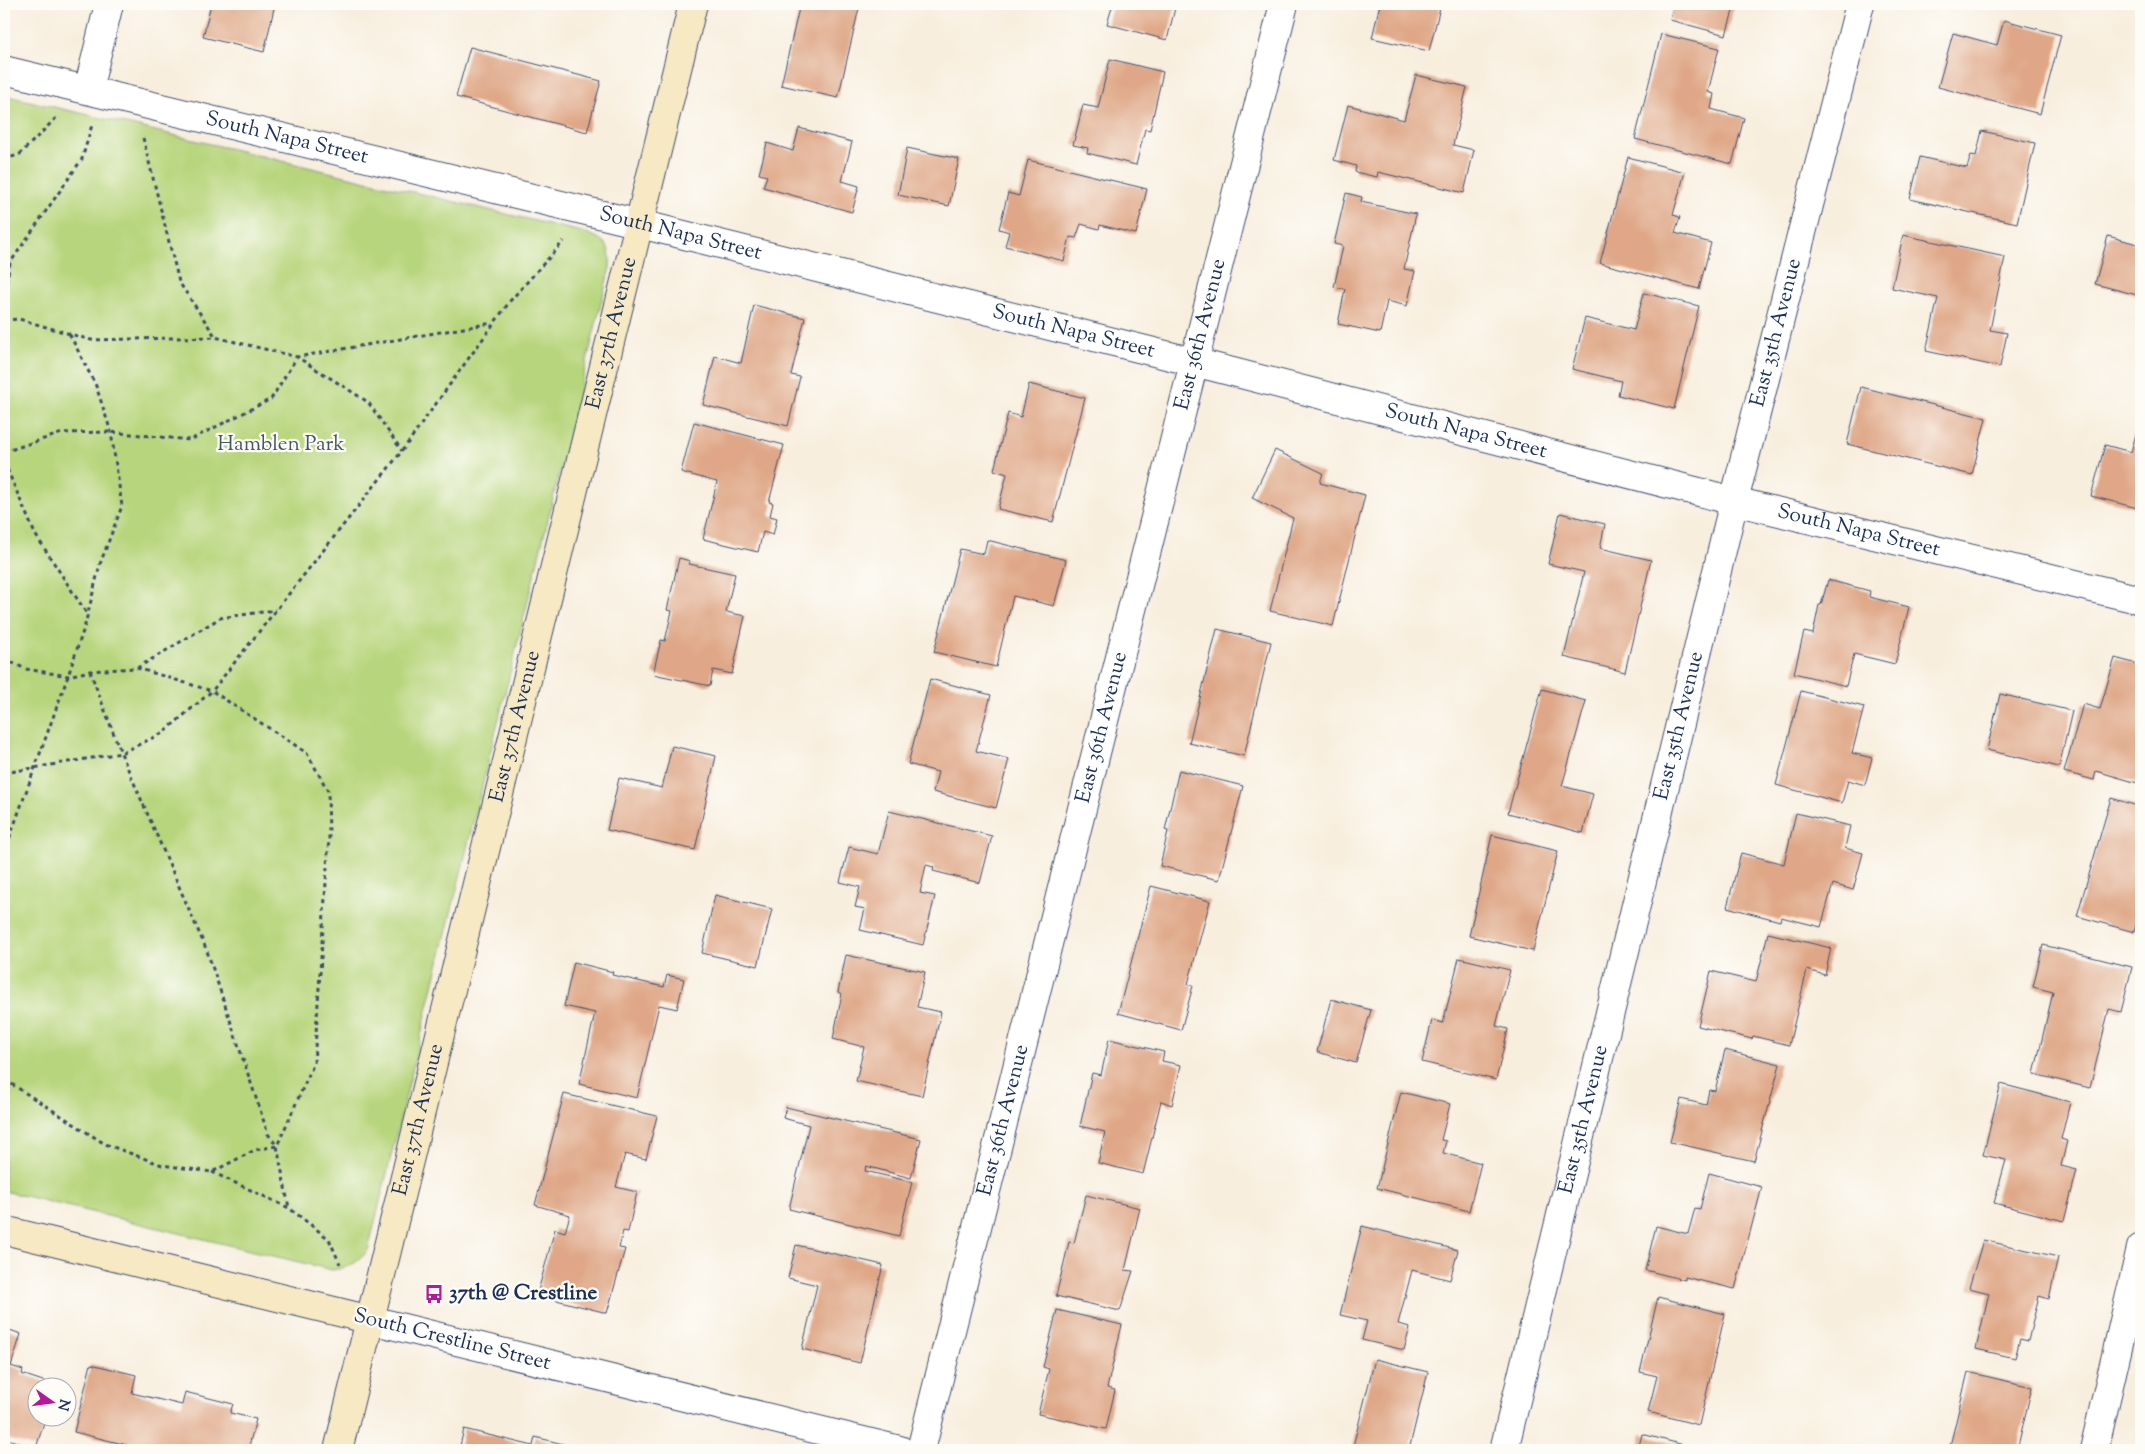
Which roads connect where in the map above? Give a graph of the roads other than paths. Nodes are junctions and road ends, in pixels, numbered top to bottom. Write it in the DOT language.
graph roads {
  1 [pos="109,4"];
  2 [pos="693,4"];
  3 [pos="1284,4"];
  4 [pos="1860,4"];
  5 [pos="4,70"];
  6 [pos="88,90"];
  7 [pos="640,224"];
  8 [pos="1194,362"];
  9 [pos="1734,501"];
  10 [pos="2141,600"];
  11 [pos="4,1230"];
  12 [pos="2141,1248"];
  13 [pos="371,1320"];
  14 [pos="338,1450"];
  15 [pos="900,1450"];
  16 [pos="921,1450"];
  17 [pos="1504,1450"];
  18 [pos="2094,1450"];
  1 -- 6 [label="street"];
  2 -- 7 [label="street, East 37th Avenue"];
  3 -- 8 [label="street, East 36th Avenue"];
  4 -- 9 [label="street, East 35th Avenue"];
  5 -- 6 [label="street, South Napa Street"];
  6 -- 7 [label="street, South Napa Street"];
  7 -- 8 [label="street, South Napa Street"];
  7 -- 13 [label="street, East 37th Avenue"];
  8 -- 9 [label="street, South Napa Street"];
  8 -- 16 [label="street, East 36th Avenue"];
  9 -- 10 [label="street, South Napa Street"];
  9 -- 17 [label="street, East 35th Avenue"];
  11 -- 13 [label="street, South Crestline Street"];
  12 -- 18 [label="street"];
  13 -- 14 [label="street, East 37th Avenue"];
  13 -- 15 [label="street, South Crestline Street"];
}
